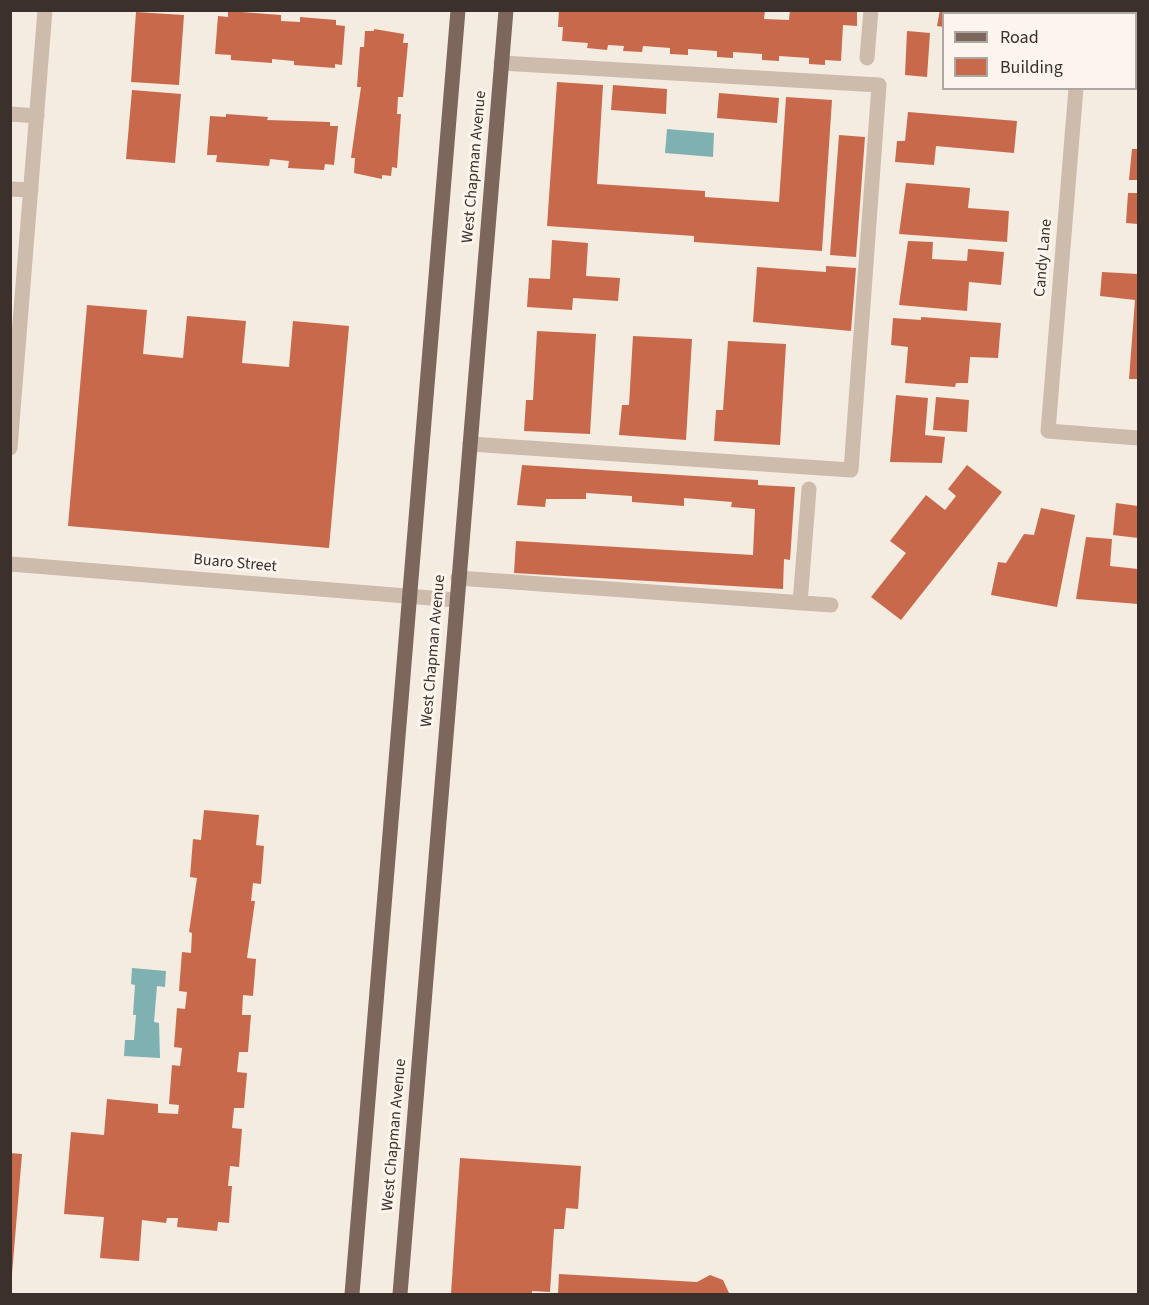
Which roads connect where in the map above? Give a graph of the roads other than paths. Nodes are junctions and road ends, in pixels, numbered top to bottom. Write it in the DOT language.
graph roads {
  1 [pos="45,10"];
  2 [pos="458,10"];
  3 [pos="506,10"];
  4 [pos="871,10"];
  5 [pos="867,58"];
  6 [pos="501,63"];
  7 [pos="1076,90"];
  8 [pos="10,114"];
  9 [pos="37,116"];
  10 [pos="10,189"];
  11 [pos="31,190"];
  12 [pos="17,275"];
  13 [pos="1138,438"];
  14 [pos="470,444"];
  15 [pos="10,448"];
  16 [pos="809,489"];
  17 [pos="10,564"];
  18 [pos="458,578"];
  19 [pos="409,596"];
  20 [pos="456,600"];
  21 [pos="800,603"];
  22 [pos="831,605"];
  23 [pos="352,1294"];
  24 [pos="400,1294"];
  1 -- 9 [label="street"];
  2 -- 19 [label="main road, West Chapman Avenue"];
  3 -- 6 [label="main road, West Chapman Avenue"];
  4 -- 5 [label="street"];
  6 -- 14 [label="main road, West Chapman Avenue"];
  6 -- 14 [label="street"];
  7 -- 13 [label="street, Candy Lane"];
  8 -- 9 [label="street"];
  9 -- 11 [label="street"];
  10 -- 11 [label="street"];
  11 -- 12 [label="street"];
  12 -- 15 [label="street"];
  14 -- 18 [label="main road, West Chapman Avenue"];
  16 -- 21 [label="street"];
  17 -- 19 [label="street, Buaro Street"];
  18 -- 20 [label="main road, West Chapman Avenue"];
  18 -- 21 [label="street"];
  19 -- 20 [label="street, Buaro Street"];
  19 -- 23 [label="main road, West Chapman Avenue"];
  20 -- 24 [label="main road, West Chapman Avenue"];
  21 -- 22 [label="street"];
}
